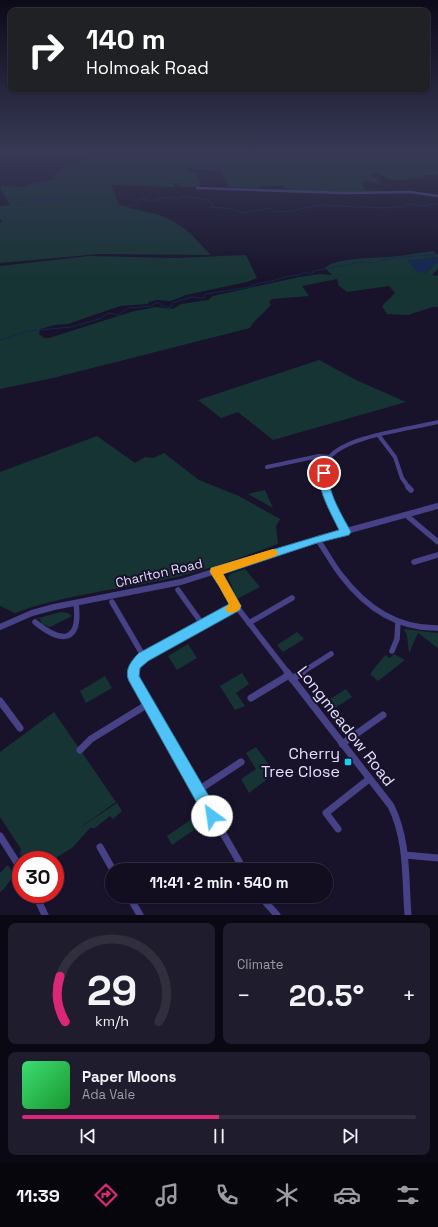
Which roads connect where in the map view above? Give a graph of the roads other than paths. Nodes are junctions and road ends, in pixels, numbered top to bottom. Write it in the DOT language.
graph roads {
  1 [pos="438,422"];
  2 [pos="379,436"];
  3 [pos="330,458"];
  4 [pos="267,467"];
  5 [pos="411,490"];
  6 [pos="438,506"];
  7 [pos="406,515"];
  8 [pos="346,532"];
  9 [pos="317,539"];
  10 [pos="438,542"];
  11 [pos="438,555"];
  12 [pos="414,562"];
  13 [pos="215,572"];
  14 [pos="178,590"];
  15 [pos="292,598"];
  16 [pos="112,602"];
  17 [pos="76,603"];
  18 [pos="236,606"];
  19 [pos="35,622"];
  20 [pos="398,622"];
  21 [pos="249,623"];
  22 [pos="203,625"];
  23 [pos="0,627"];
  24 [pos="438,628"];
  25 [pos="392,651"];
  26 [pos="331,654"];
  27 [pos="144,657"];
  28 [pos="291,677"];
  29 [pos="251,698"];
  30 [pos="0,701"];
  31 [pos="148,704"];
  32 [pos="383,715"];
  33 [pos="20,728"];
  34 [pos="342,744"];
  35 [pos="80,750"];
  36 [pos="241,762"];
  37 [pos="369,779"];
  38 [pos="197,790"];
  39 [pos="338,829"];
  40 [pos="0,836"];
  41 [pos="100,847"];
  42 [pos="12,855"];
  43 [pos="405,855"];
  44 [pos="438,858"];
  45 [pos="109,863"];
  46 [pos="240,863"];
  47 [pos="39,903"];
  48 [pos="133,903"];
  49 [pos="266,903"];
  50 [pos="45,915"];
  51 [pos="140,915"];
  52 [pos="277,915"];
  53 [pos="408,915"];
  1 -- 2 [label="street"];
  2 -- 3 [label="street"];
  2 -- 5 [label="street"];
  3 -- 4 [label="street"];
  3 -- 8 [label="street"];
  6 -- 7 [label="street, Charlton Road"];
  7 -- 8 [label="street, Charlton Road"];
  7 -- 10 [label="street"];
  8 -- 9 [label="street, Charlton Road"];
  9 -- 13 [label="street, Charlton Road"];
  9 -- 20 [label="street"];
  11 -- 12 [label="street"];
  13 -- 17 [label="street, Charlton Road"];
  13 -- 18 [label="street, Longmeadow Road"];
  14 -- 22 [label="street"];
  15 -- 21 [label="street"];
  16 -- 27 [label="street"];
  17 -- 19 [label="street"];
  17 -- 23 [label="street, Charlton Road"];
  18 -- 21 [label="street, Longmeadow Road"];
  18 -- 22 [label="street"];
  20 -- 24 [label="street"];
  20 -- 25 [label="street"];
  21 -- 28 [label="street, Longmeadow Road"];
  22 -- 27 [label="street"];
  26 -- 28 [label="street"];
  27 -- 31 [label="street"];
  28 -- 29 [label="street"];
  28 -- 34 [label="street, Longmeadow Road"];
  30 -- 33 [label="street"];
  31 -- 35 [label="street"];
  31 -- 38 [label="street"];
  32 -- 34 [label="street"];
  34 -- 37 [label="street, Longmeadow Road"];
  36 -- 38 [label="street"];
  37 -- 39 [label="street"];
  37 -- 43 [label="street, Longmeadow Road"];
  38 -- 46 [label="street"];
  40 -- 42 [label="street"];
  41 -- 45 [label="street"];
  43 -- 44 [label="street"];
  43 -- 53 [label="street, Longmeadow Road"];
  47 -- 50 [label="street"];
  48 -- 51 [label="street"];
  49 -- 52 [label="street"];
}
